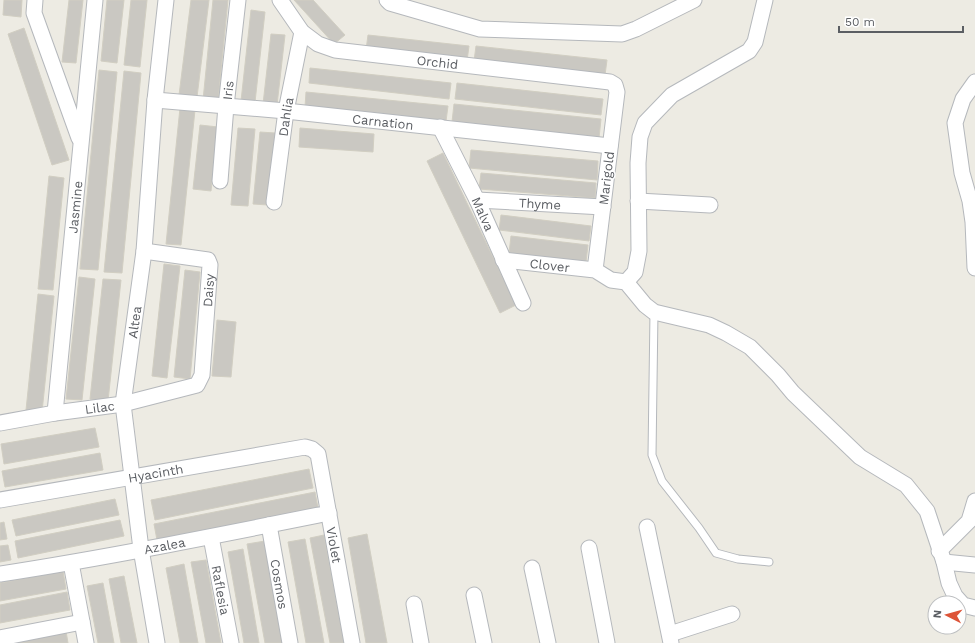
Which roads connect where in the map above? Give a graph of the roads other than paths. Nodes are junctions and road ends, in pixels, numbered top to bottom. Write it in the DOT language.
graph roads {
  1 [pos="35,0"];
  2 [pos="95,0"];
  3 [pos="166,0"];
  4 [pos="238,0"];
  5 [pos="280,0"];
  6 [pos="387,0"];
  7 [pos="694,0"];
  8 [pos="765,0"];
  9 [pos="302,32"];
  10 [pos="975,82"];
  11 [pos="615,85"];
  12 [pos="156,100"];
  13 [pos="226,106"];
  14 [pos="286,111"];
  15 [pos="440,127"];
  16 [pos="81,142"];
  17 [pos="610,146"];
  18 [pos="220,181"];
  19 [pos="478,200"];
  20 [pos="638,201"];
  21 [pos="274,202"];
  22 [pos="710,205"];
  23 [pos="603,207"];
  24 [pos="144,251"];
  25 [pos="503,260"];
  26 [pos="975,268"];
  27 [pos="595,270"];
  28 [pos="626,282"];
  29 [pos="523,303"];
  30 [pos="654,312"];
  31 [pos="197,385"];
  32 [pos="123,404"];
  33 [pos="56,413"];
  34 [pos="0,424"];
  35 [pos="312,449"];
  36 [pos="133,476"];
  37 [pos="0,500"];
  38 [pos="975,501"];
  39 [pos="329,513"];
  40 [pos="269,525"];
  41 [pos="647,527"];
  42 [pos="211,537"];
  43 [pos="588,548"];
  44 [pos="141,549"];
  45 [pos="941,557"];
  46 [pos="769,562"];
  47 [pos="71,563"];
  48 [pos="975,565"];
  49 [pos="532,568"];
  50 [pos="0,574"];
  51 [pos="474,595"];
  52 [pos="414,604"];
  53 [pos="975,608"];
  54 [pos="732,614"];
  55 [pos="82,622"];
  56 [pos="0,638"];
  57 [pos="670,638"];
  58 [pos="86,643"];
  59 [pos="157,643"];
  60 [pos="231,643"];
  61 [pos="290,643"];
  62 [pos="352,643"];
  63 [pos="421,643"];
  64 [pos="484,643"];
  65 [pos="548,643"];
  66 [pos="607,643"];
  1 -- 16 [label="street"];
  2 -- 16 [label="street, Jasmine"];
  3 -- 12 [label="street, Altea"];
  4 -- 13 [label="street, Iris"];
  5 -- 9 [label="street, Orchid"];
  6 -- 7 [label="street"];
  8 -- 20 [label="street"];
  9 -- 11 [label="street, Orchid"];
  9 -- 14 [label="street, Dahlia"];
  10 -- 26 [label="street"];
  11 -- 17 [label="street, Marigold"];
  12 -- 13 [label="street, Carnation"];
  12 -- 24 [label="street, Altea"];
  13 -- 14 [label="street, Carnation"];
  13 -- 18 [label="street, Iris"];
  14 -- 15 [label="street, Carnation"];
  14 -- 21 [label="street, Dahlia"];
  15 -- 17 [label="street, Carnation"];
  15 -- 19 [label="street, Malva"];
  16 -- 33 [label="street, Jasmine"];
  17 -- 23 [label="street, Marigold"];
  19 -- 23 [label="street, Thyme"];
  19 -- 25 [label="street, Malva"];
  20 -- 22 [label="street"];
  20 -- 28 [label="street"];
  23 -- 27 [label="street, Marigold"];
  24 -- 31 [label="street, Daisy"];
  24 -- 32 [label="street, Altea"];
  25 -- 27 [label="street, Clover"];
  25 -- 29 [label="street, Malva"];
  27 -- 28 [label="street"];
  28 -- 30 [label="street"];
  30 -- 45 [label="street"];
  30 -- 46 [label="lane"];
  31 -- 32 [label="street, Lilac"];
  32 -- 33 [label="street, Lilac"];
  32 -- 36 [label="street, Altea"];
  33 -- 34 [label="street, Lilac"];
  35 -- 36 [label="street, Hyacinth"];
  35 -- 39 [label="street, Violet"];
  36 -- 37 [label="street, Hyacinth"];
  36 -- 44 [label="street, Altea"];
  38 -- 45 [label="street"];
  39 -- 40 [label="street, Azalea"];
  39 -- 62 [label="street, Violet"];
  40 -- 42 [label="street, Azalea"];
  40 -- 61 [label="street, Cosmos"];
  41 -- 57 [label="street"];
  42 -- 44 [label="street, Azalea"];
  42 -- 60 [label="street, Raflesia"];
  43 -- 66 [label="street"];
  44 -- 47 [label="street, Azalea"];
  44 -- 59 [label="street, Altea"];
  45 -- 48 [label="street"];
  45 -- 53 [label="street"];
  47 -- 50 [label="street, Azalea"];
  47 -- 55 [label="street"];
  49 -- 65 [label="street"];
  51 -- 64 [label="street"];
  52 -- 63 [label="street"];
  54 -- 57 [label="street"];
  55 -- 56 [label="street"];
  55 -- 58 [label="street"];
}
